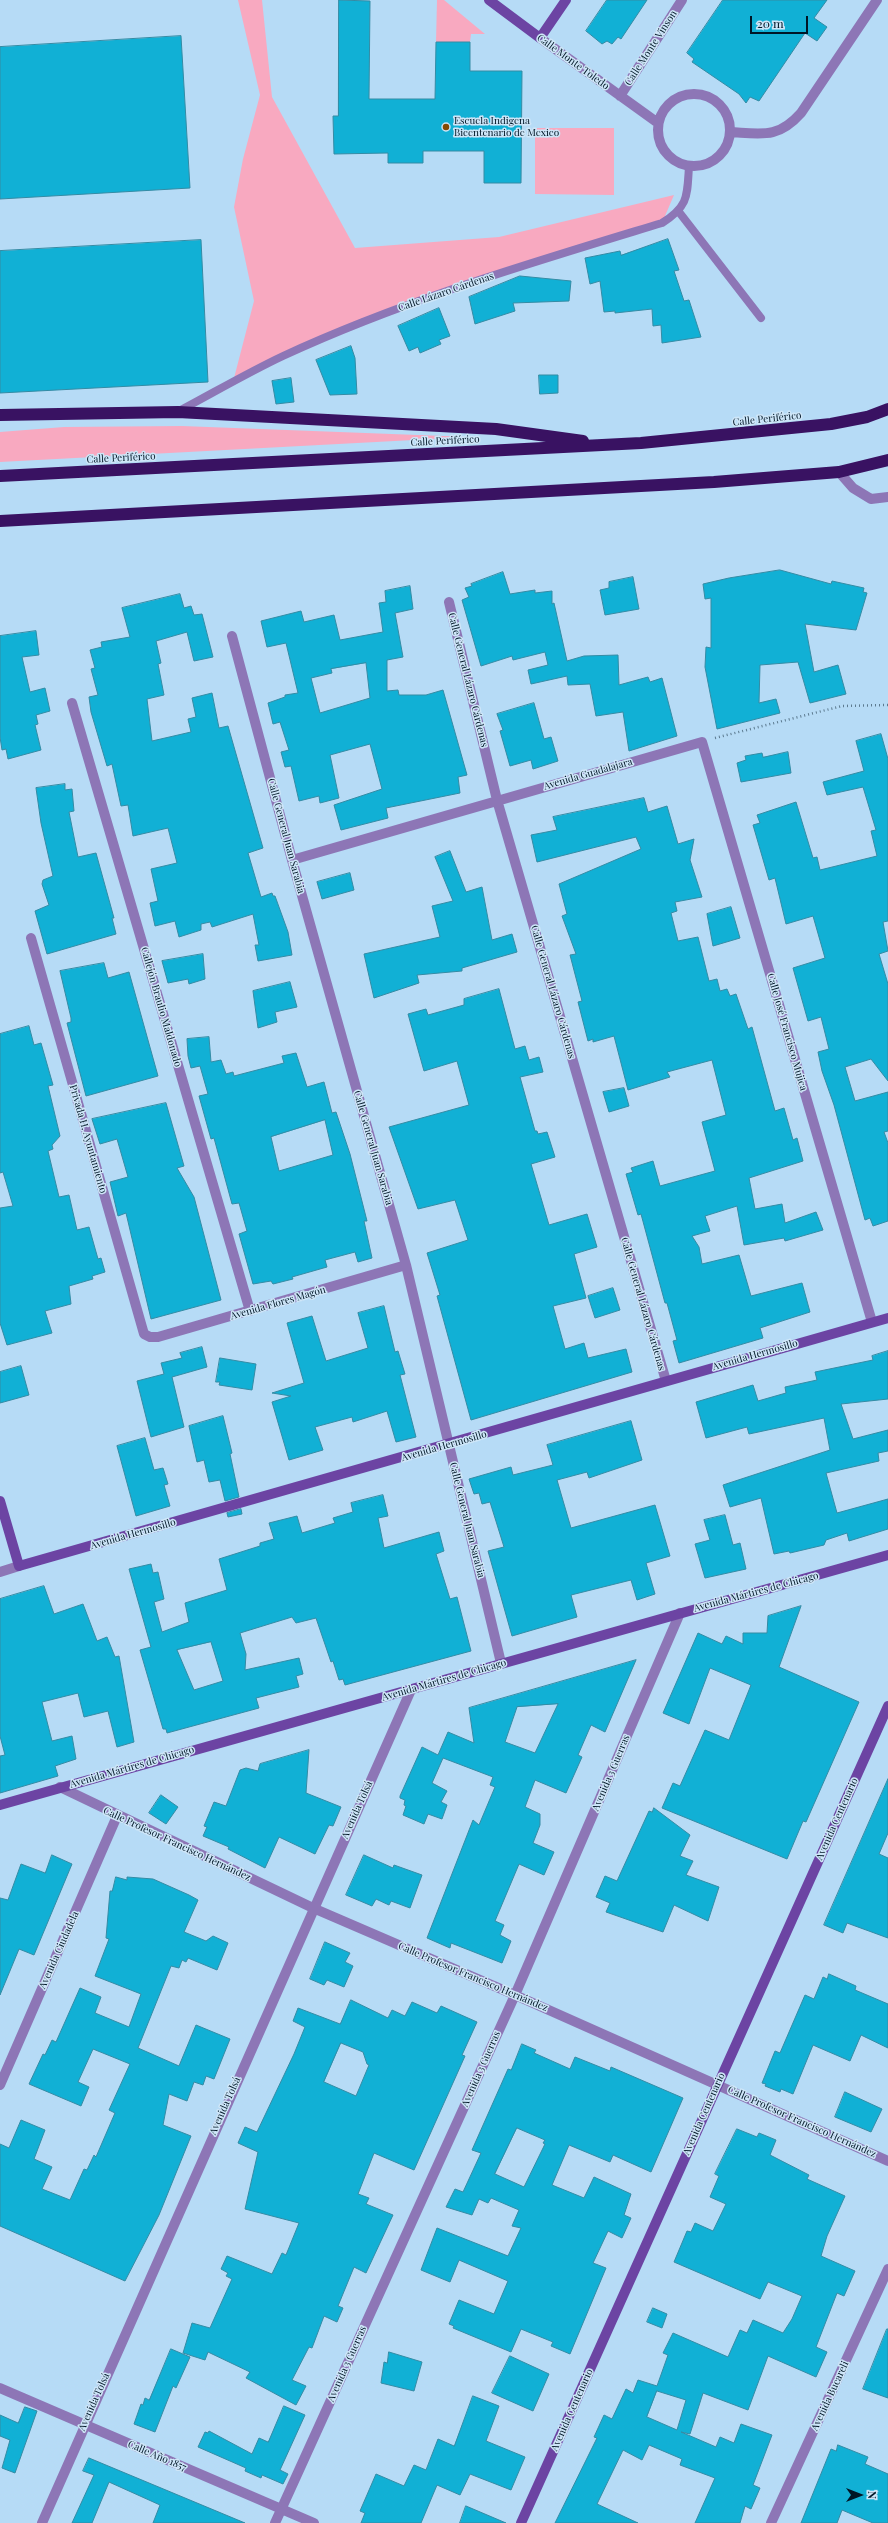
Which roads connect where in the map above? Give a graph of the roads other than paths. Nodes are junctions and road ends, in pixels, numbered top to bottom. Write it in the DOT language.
graph roads {
  1 [pos="489,0"];
  2 [pos="566,0"];
  3 [pos="682,0"];
  4 [pos="877,0"];
  5 [pos="540,38"];
  6 [pos="620,96"];
  7 [pos="658,123"];
  8 [pos="730,132"];
  9 [pos="689,166"];
  10 [pos="679,212"];
  11 [pos="761,318"];
  12 [pos="888,409"];
  13 [pos="178,412"];
  14 [pos="0,415"];
  15 [pos="604,445"];
  16 [pos="888,460"];
  17 [pos="839,472"];
  18 [pos="0,476"];
  19 [pos="888,497"];
  20 [pos="0,521"];
  21 [pos="448,602"];
  22 [pos="232,636"];
  23 [pos="72,703"];
  24 [pos="702,742"];
  25 [pos="497,800"];
  26 [pos="292,860"];
  27 [pos="31,938"];
  28 [pos="406,1265"];
  29 [pos="250,1311"];
  30 [pos="888,1318"];
  31 [pos="872,1322"];
  32 [pos="150,1337"];
  33 [pos="666,1381"];
  34 [pos="448,1445"];
  35 [pos="0,1501"];
  36 [pos="888,1555"];
  37 [pos="20,1566"];
  38 [pos="0,1572"];
  39 [pos="680,1612"];
  40 [pos="501,1663"];
  41 [pos="411,1690"];
  42 [pos="888,1706"];
  43 [pos="60,1787"];
  44 [pos="0,1805"];
  45 [pos="117,1816"];
  46 [pos="313,1908"];
  47 [pos="515,1995"];
  48 [pos="717,2084"];
  49 [pos="0,2085"];
  50 [pos="888,2161"];
  51 [pos="888,2269"];
  52 [pos="0,2388"];
  53 [pos="83,2425"];
  54 [pos="281,2508"];
  55 [pos="42,2523"];
  56 [pos="275,2523"];
  57 [pos="314,2523"];
  58 [pos="521,2523"];
  59 [pos="771,2523"];
  1 -- 5 [label="street, Calle Monte Toledo"];
  2 -- 5 [label="street"];
  3 -- 6 [label="street, Calle Monte Vinson"];
  4 -- 8 [label="street"];
  5 -- 6 [label="street, Calle Monte Toledo"];
  6 -- 7 [label="street, Calle Monte Toledo"];
  7 -- 8 [label="street"];
  7 -- 9 [label="street"];
  8 -- 9 [label="street"];
  9 -- 10 [label="lane"];
  10 -- 11 [label="lane"];
  10 -- 13 [label="lane, Calle Lázaro Cárdenas"];
  12 -- 15 [label="highway, Calle Periférico"];
  13 -- 14 [label="highway"];
  13 -- 15 [label="highway"];
  15 -- 18 [label="highway, Calle Periférico"];
  16 -- 17 [label="highway"];
  17 -- 19 [label="street"];
  17 -- 20 [label="highway"];
  21 -- 25 [label="street, Calle General Lázaro Cárdenas"];
  22 -- 26 [label="street, Calle General Juan Sarabia"];
  23 -- 29 [label="street, Callejón Braulio Maldonado"];
  24 -- 25 [label="street, Avenida Guadalajara"];
  24 -- 31 [label="street, Calle José Francisco Mujica"];
  25 -- 26 [label="street, Avenida Guadalajara"];
  25 -- 33 [label="street, Calle General Lázaro Cárdenas"];
  26 -- 28 [label="street, Calle General Juan Sarabia"];
  27 -- 32 [label="street, Privada H. Ayuntamiento"];
  28 -- 29 [label="street, Avenida Flores Magón"];
  28 -- 34 [label="street, Calle General Juan Sarabia"];
  29 -- 32 [label="street, Avenida Flores Magón"];
  30 -- 31 [label="street, Avenida Hermosillo"];
  31 -- 33 [label="street, Avenida Hermosillo"];
  33 -- 34 [label="street, Avenida Hermosillo"];
  34 -- 37 [label="street, Avenida Hermosillo"];
  34 -- 40 [label="street, Calle General Juan Sarabia"];
  35 -- 37 [label="street"];
  36 -- 39 [label="street, Avenida Mártires de Chicago"];
  37 -- 38 [label="street, Avenida Hermosillo"];
  39 -- 40 [label="street, Avenida Mártires de Chicago"];
  39 -- 47 [label="street, Avenida 3 Guerras"];
  40 -- 41 [label="street, Avenida Mártires de Chicago"];
  41 -- 43 [label="street, Avenida Mártires de Chicago"];
  41 -- 46 [label="street, Avenida Tolsá"];
  42 -- 48 [label="street, Avenida Centenario"];
  43 -- 44 [label="street, Avenida Mártires de Chicago"];
  43 -- 45 [label="street, Calle Profesor Francisco Hernández"];
  45 -- 46 [label="street, Calle Profesor Francisco Hernández"];
  45 -- 49 [label="street, Avenida Ciudadela"];
  46 -- 47 [label="street, Calle Profesor Francisco Hernández"];
  46 -- 53 [label="street, Avenida Tolsá"];
  47 -- 48 [label="street, Calle Profesor Francisco Hernández"];
  47 -- 54 [label="street, Avenida 3 Guerras"];
  48 -- 50 [label="street, Calle Profesor Francisco Hernández"];
  48 -- 58 [label="street, Avenida Centenario"];
  51 -- 59 [label="street, Avenida Bucareli"];
  52 -- 53 [label="street, Calle Año 1857"];
  53 -- 54 [label="street, Calle Año 1857"];
  53 -- 55 [label="street, Avenida Tolsá"];
  54 -- 56 [label="street, Avenida 3 Guerras"];
  54 -- 57 [label="street, Calle Año 1857"];
}
